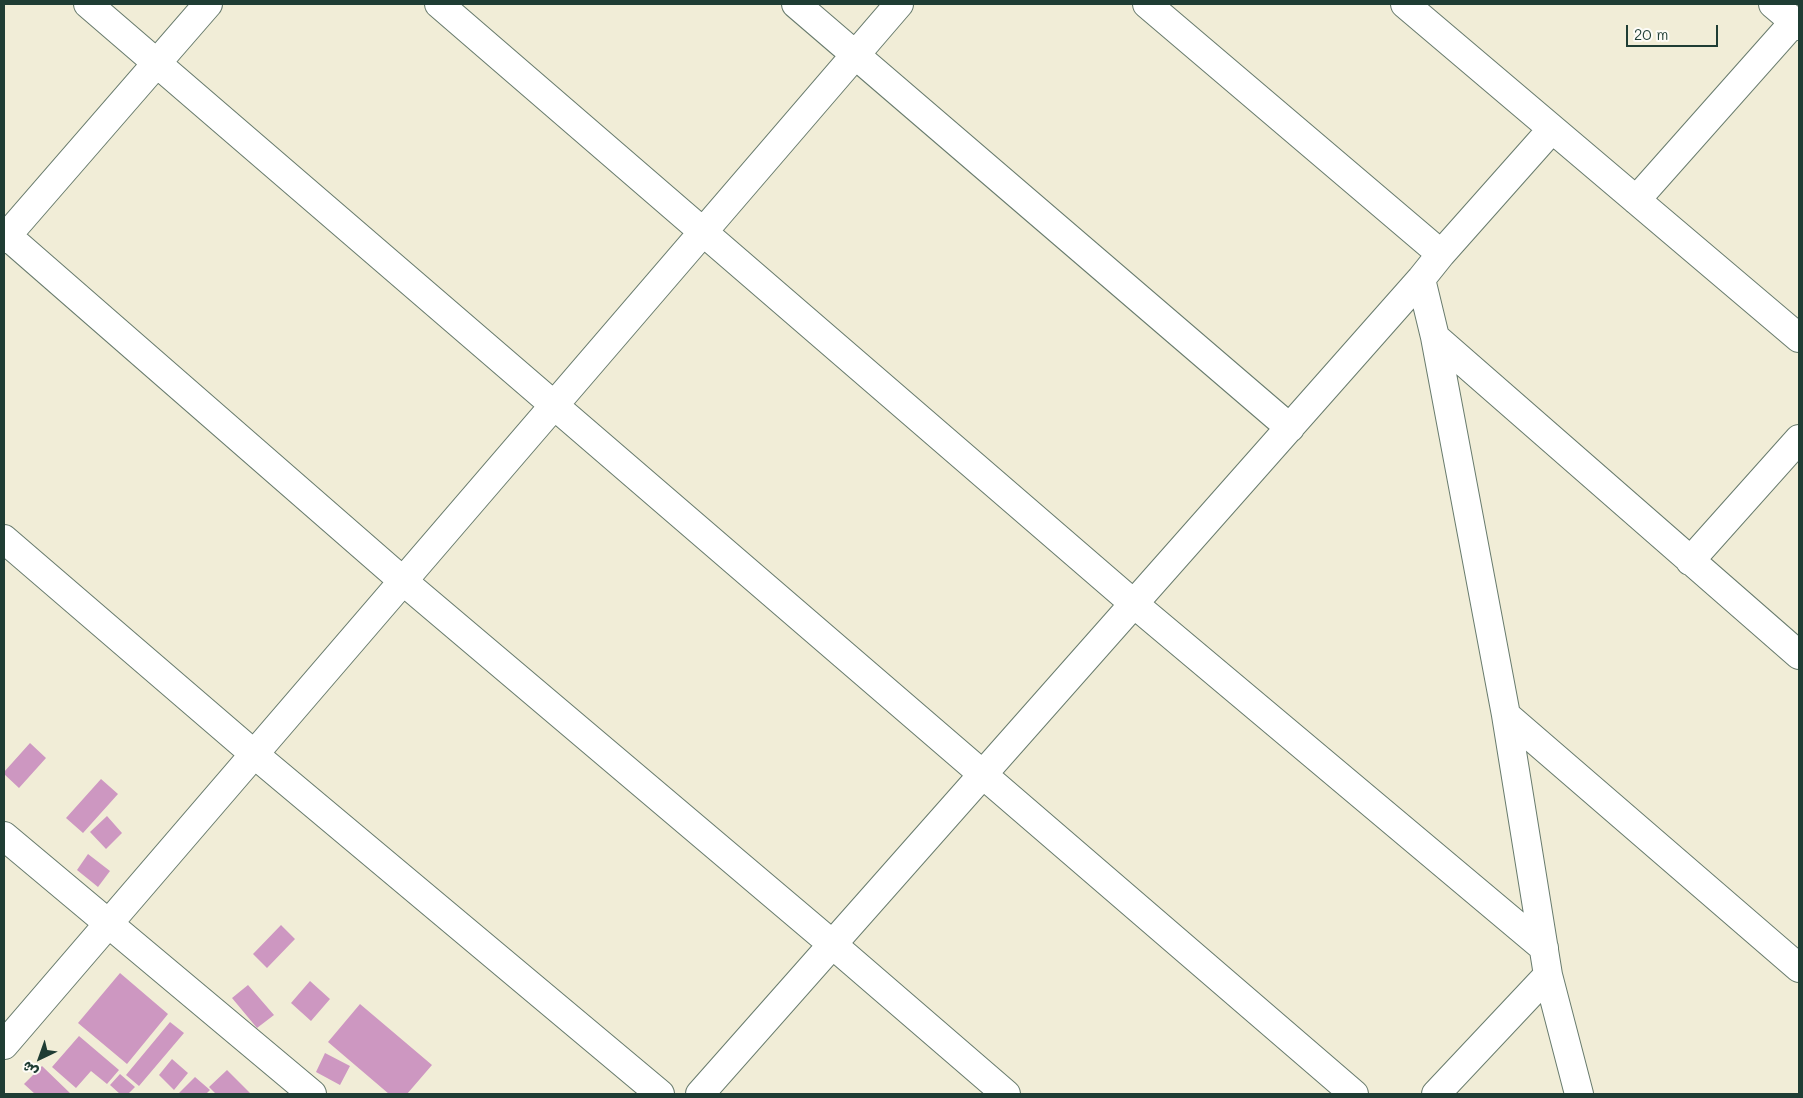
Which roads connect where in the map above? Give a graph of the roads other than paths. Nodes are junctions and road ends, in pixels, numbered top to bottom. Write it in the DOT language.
graph roads {
  1 [pos="88,4"];
  2 [pos="208,4"];
  3 [pos="439,4"];
  4 [pos="796,4"];
  5 [pos="900,4"];
  6 [pos="1147,4"];
  7 [pos="1774,4"];
  8 [pos="1411,6"];
  9 [pos="1797,24"];
  10 [pos="856,54"];
  11 [pos="157,63"];
  12 [pos="1552,129"];
  13 [pos="1636,200"];
  14 [pos="703,232"];
  15 [pos="5,236"];
  16 [pos="1441,254"];
  17 [pos="1421,280"];
  18 [pos="1435,337"];
  19 [pos="1799,338"];
  20 [pos="555,405"];
  21 [pos="1290,428"];
  22 [pos="1799,440"];
  23 [pos="4,539"];
  24 [pos="1690,561"];
  25 [pos="403,581"];
  26 [pos="1133,603"];
  27 [pos="1799,655"];
  28 [pos="1506,715"];
  29 [pos="254,754"];
  30 [pos="983,773"];
  31 [pos="4,836"];
  32 [pos="109,923"];
  33 [pos="832,944"];
  34 [pos="1544,948"];
  35 [pos="1799,968"];
  36 [pos="1548,975"];
  37 [pos="4,1045"];
  38 [pos="312,1094"];
  39 [pos="660,1094"];
  40 [pos="700,1094"];
  41 [pos="1006,1094"];
  42 [pos="1354,1094"];
  43 [pos="1436,1094"];
  44 [pos="1579,1094"];
  1 -- 11 [label="street"];
  2 -- 11 [label="street"];
  3 -- 14 [label="street"];
  4 -- 10 [label="street"];
  5 -- 10 [label="street"];
  6 -- 16 [label="street"];
  7 -- 9 [label="street"];
  8 -- 12 [label="street"];
  9 -- 13 [label="street"];
  10 -- 14 [label="street"];
  10 -- 21 [label="street"];
  11 -- 15 [label="street"];
  11 -- 20 [label="street"];
  12 -- 13 [label="street"];
  12 -- 16 [label="street"];
  13 -- 19 [label="street"];
  14 -- 20 [label="street"];
  14 -- 26 [label="street"];
  15 -- 25 [label="street"];
  16 -- 17 [label="street"];
  17 -- 18 [label="street"];
  17 -- 21 [label="street"];
  18 -- 24 [label="street"];
  18 -- 28 [label="street"];
  20 -- 25 [label="street"];
  20 -- 30 [label="street"];
  21 -- 26 [label="street"];
  22 -- 24 [label="street"];
  23 -- 29 [label="street"];
  24 -- 27 [label="street"];
  25 -- 29 [label="street"];
  25 -- 33 [label="street"];
  26 -- 30 [label="street"];
  26 -- 34 [label="street"];
  28 -- 34 [label="street"];
  28 -- 35 [label="street"];
  29 -- 32 [label="street"];
  29 -- 39 [label="street"];
  30 -- 33 [label="street"];
  30 -- 42 [label="street"];
  31 -- 32 [label="street"];
  32 -- 37 [label="street"];
  32 -- 38 [label="street"];
  33 -- 40 [label="street"];
  33 -- 41 [label="street"];
  34 -- 36 [label="street"];
  36 -- 43 [label="street"];
  36 -- 44 [label="street"];
}
